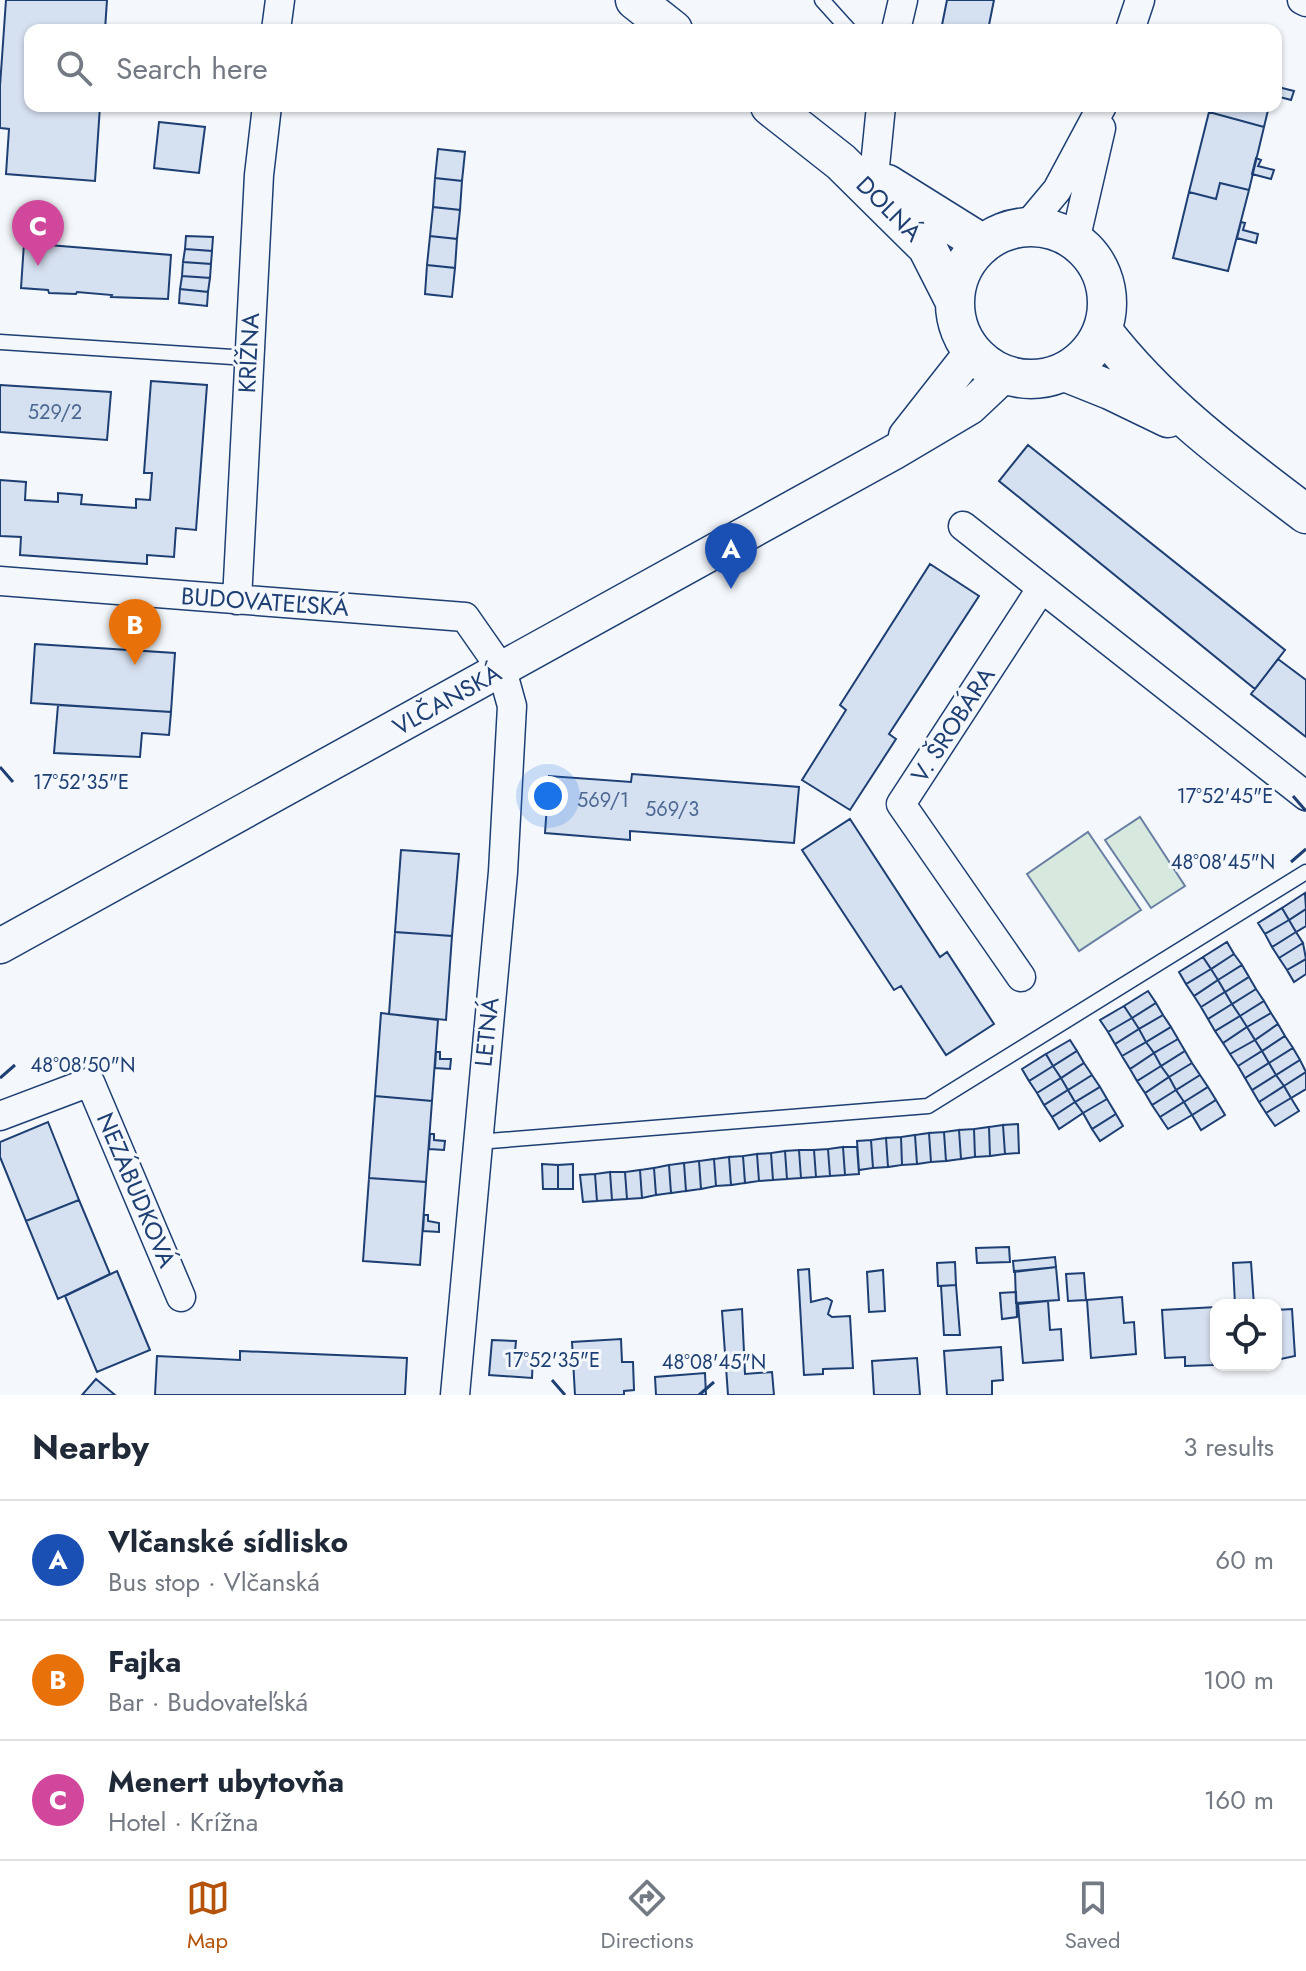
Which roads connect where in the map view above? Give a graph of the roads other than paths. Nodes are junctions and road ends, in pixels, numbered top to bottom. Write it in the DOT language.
graph roads {
  1 [pos="280,0"];
  2 [pos="635,0"];
  3 [pos="822,0"];
  4 [pos="903,0"];
  5 [pos="1140,0"];
  6 [pos="277,24"];
  7 [pos="665,24"];
  8 [pos="844,24"];
  9 [pos="897,24"];
  10 [pos="1132,24"];
  11 [pos="266,112"];
  12 [pos="778,112"];
  13 [pos="879,112"];
  14 [pos="1101,112"];
  15 [pos="1103,112"];
  16 [pos="858,169"];
  17 [pos="1026,227"];
  18 [pos="1075,241"];
  19 [pos="983,244"];
  20 [pos="955,302"];
  21 [pos="1103,331"];
  22 [pos="0,342"];
  23 [pos="972,352"];
  24 [pos="248,358"];
  25 [pos="1065,372"];
  26 [pos="1004,375"];
  27 [pos="1200,434"];
  28 [pos="894,452"];
  29 [pos="1306,514"];
  30 [pos="963,526"];
  31 [pos="0,581"];
  32 [pos="1041,589"];
  33 [pos="237,600"];
  34 [pos="502,670"];
  35 [pos="1306,796"];
  36 [pos="1306,872"];
  37 [pos="0,946"];
  38 [pos="1021,977"];
  39 [pos="0,1116"];
  40 [pos="477,1142"];
  41 [pos="181,1297"];
  42 [pos="455,1395"];
  1 -- 6 [label="street"];
  2 -- 7 [label="main road"];
  3 -- 8 [label="lane"];
  4 -- 9 [label="street"];
  5 -- 10 [label="street"];
  11 -- 24 [label="street, KRÍŽNA"];
  12 -- 16 [label="main road, DOLNÁ"];
  13 -- 16 [label="street"];
  14 -- 17 [label="street"];
  15 -- 18 [label="street"];
  16 -- 19 [label="main road, DOLNÁ"];
  16 -- 20 [label="main road, DOLNÁ"];
  17 -- 18 [label="main road"];
  17 -- 19 [label="main road"];
  18 -- 21 [label="main road"];
  19 -- 20 [label="main road"];
  20 -- 23 [label="main road"];
  21 -- 25 [label="main road"];
  21 -- 27 [label="main road"];
  22 -- 24 [label="lane"];
  23 -- 26 [label="main road"];
  23 -- 28 [label="street, VLČANSKÁ"];
  24 -- 33 [label="street, KRÍŽNA"];
  25 -- 26 [label="main road"];
  25 -- 27 [label="main road"];
  26 -- 28 [label="street, VLČANSKÁ"];
  27 -- 29 [label="main road"];
  28 -- 34 [label="street, VLČANSKÁ"];
  30 -- 32 [label="street"];
  31 -- 33 [label="street, BUDOVATEĽSKÁ"];
  32 -- 35 [label="street"];
  32 -- 38 [label="street, V. ŠROBÁRA"];
  33 -- 34 [label="street, BUDOVATEĽSKÁ"];
  34 -- 37 [label="street, VLČANSKÁ"];
  34 -- 40 [label="street, LETNÁ"];
  36 -- 40 [label="lane"];
  39 -- 41 [label="street, NEZÁBUDKOVÁ"];
  40 -- 42 [label="street, LETNÁ"];
}
